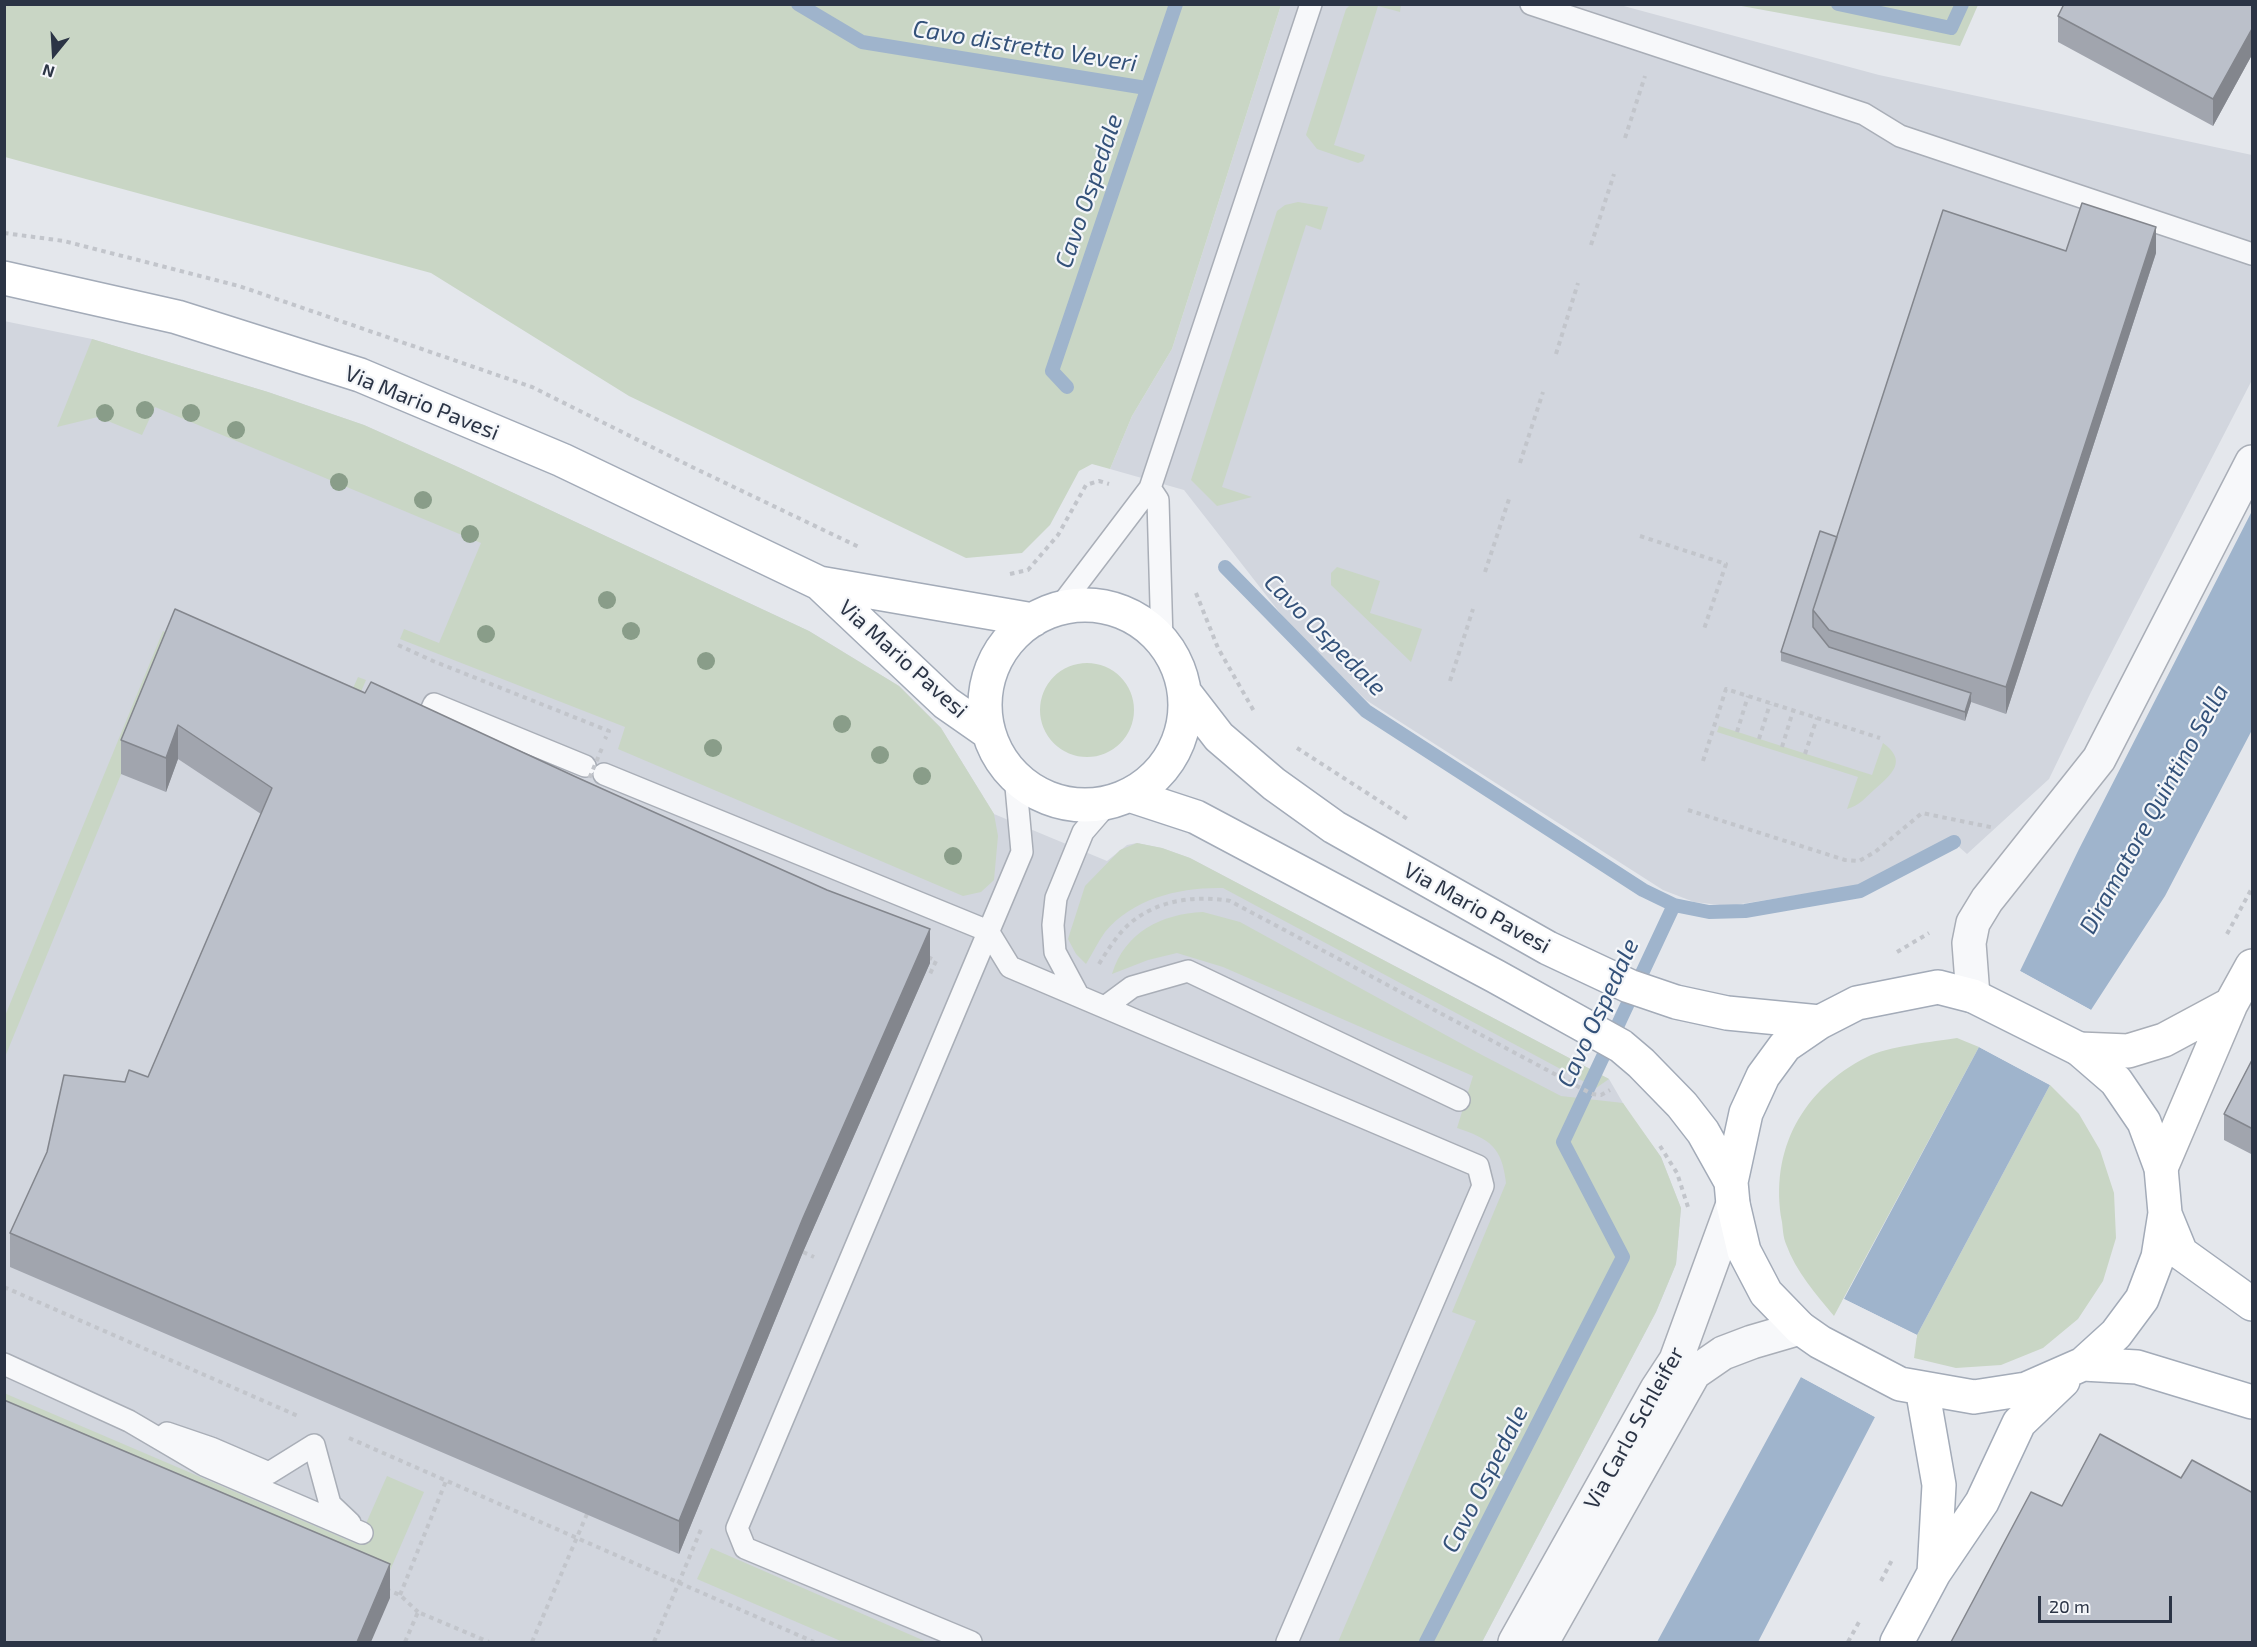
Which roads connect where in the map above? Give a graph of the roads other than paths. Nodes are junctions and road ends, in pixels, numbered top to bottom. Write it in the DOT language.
graph roads {
  1 [pos="1311,4"];
  2 [pos="1531,4"];
  3 [pos="2253,254"];
  4 [pos="4,278"];
  5 [pos="2253,462"];
  6 [pos="1150,488"];
  7 [pos="819,583"];
  8 [pos="1046,614"];
  9 [pos="1162,641"];
  10 [pos="1185,693"];
  11 [pos="989,733"];
  12 [pos="419,738"];
  13 [pos="1015,776"];
  14 [pos="1119,798"];
  15 [pos="988,932"];
  16 [pos="2253,966"];
  17 [pos="1078,995"];
  18 [pos="1987,1002"];
  19 [pos="2231,1004"];
  20 [pos="1105,1007"];
  21 [pos="1820,1022"];
  22 [pos="2079,1049"];
  23 [pos="1460,1100"];
  24 [pos="2161,1168"];
  25 [pos="1732,1193"];
  26 [pos="2165,1213"];
  27 [pos="2253,1304"];
  28 [pos="1810,1335"];
  29 [pos="4,1364"];
  30 [pos="2079,1366"];
  31 [pos="1911,1386"];
  32 [pos="2253,1402"];
  33 [pos="129,1421"];
  34 [pos="1934,1573"];
  35 [pos="971,1642"];
  36 [pos="1287,1642"];
  37 [pos="1515,1642"];
  38 [pos="1542,1642"];
  39 [pos="1897,1642"];
  1 -- 6 [label="lane"];
  2 -- 3 [label="lane"];
  4 -- 7 [label="main road, Via Mario Pavesi"];
  5 -- 18 [label="street"];
  6 -- 8 [label="lane"];
  6 -- 9 [label="lane"];
  7 -- 8 [label="main road, Via Mario Pavesi"];
  7 -- 11 [label="main road, Via Mario Pavesi"];
  8 -- 9 [label="main road"];
  8 -- 11 [label="main road"];
  9 -- 10 [label="main road"];
  10 -- 14 [label="main road"];
  10 -- 21 [label="main road, Via Mario Pavesi"];
  11 -- 13 [label="main road"];
  12 -- 15 [label="lane"];
  13 -- 14 [label="main road"];
  13 -- 15 [label="lane"];
  14 -- 17 [label="lane"];
  14 -- 25 [label="main road"];
  15 -- 17 [label="lane"];
  15 -- 35 [label="lane"];
  16 -- 19 [label="main road"];
  17 -- 20 [label="lane"];
  18 -- 21 [label="main road"];
  18 -- 22 [label="main road"];
  19 -- 22 [label="main road"];
  19 -- 24 [label="main road"];
  20 -- 23 [label="lane"];
  20 -- 36 [label="lane"];
  21 -- 25 [label="main road"];
  22 -- 24 [label="main road"];
  24 -- 26 [label="main road"];
  25 -- 28 [label="main road"];
  25 -- 37 [label="street, Via Carlo Schleifer"];
  26 -- 27 [label="main road"];
  26 -- 30 [label="main road"];
  28 -- 31 [label="main road"];
  28 -- 38 [label="street, Via Carlo Schleifer"];
  29 -- 33 [label="lane"];
  30 -- 31 [label="main road"];
  30 -- 32 [label="main road"];
  30 -- 34 [label="main road"];
  31 -- 34 [label="main road"];
  33 -- 33 [label="lane"];
  34 -- 39 [label="main road"];
}
